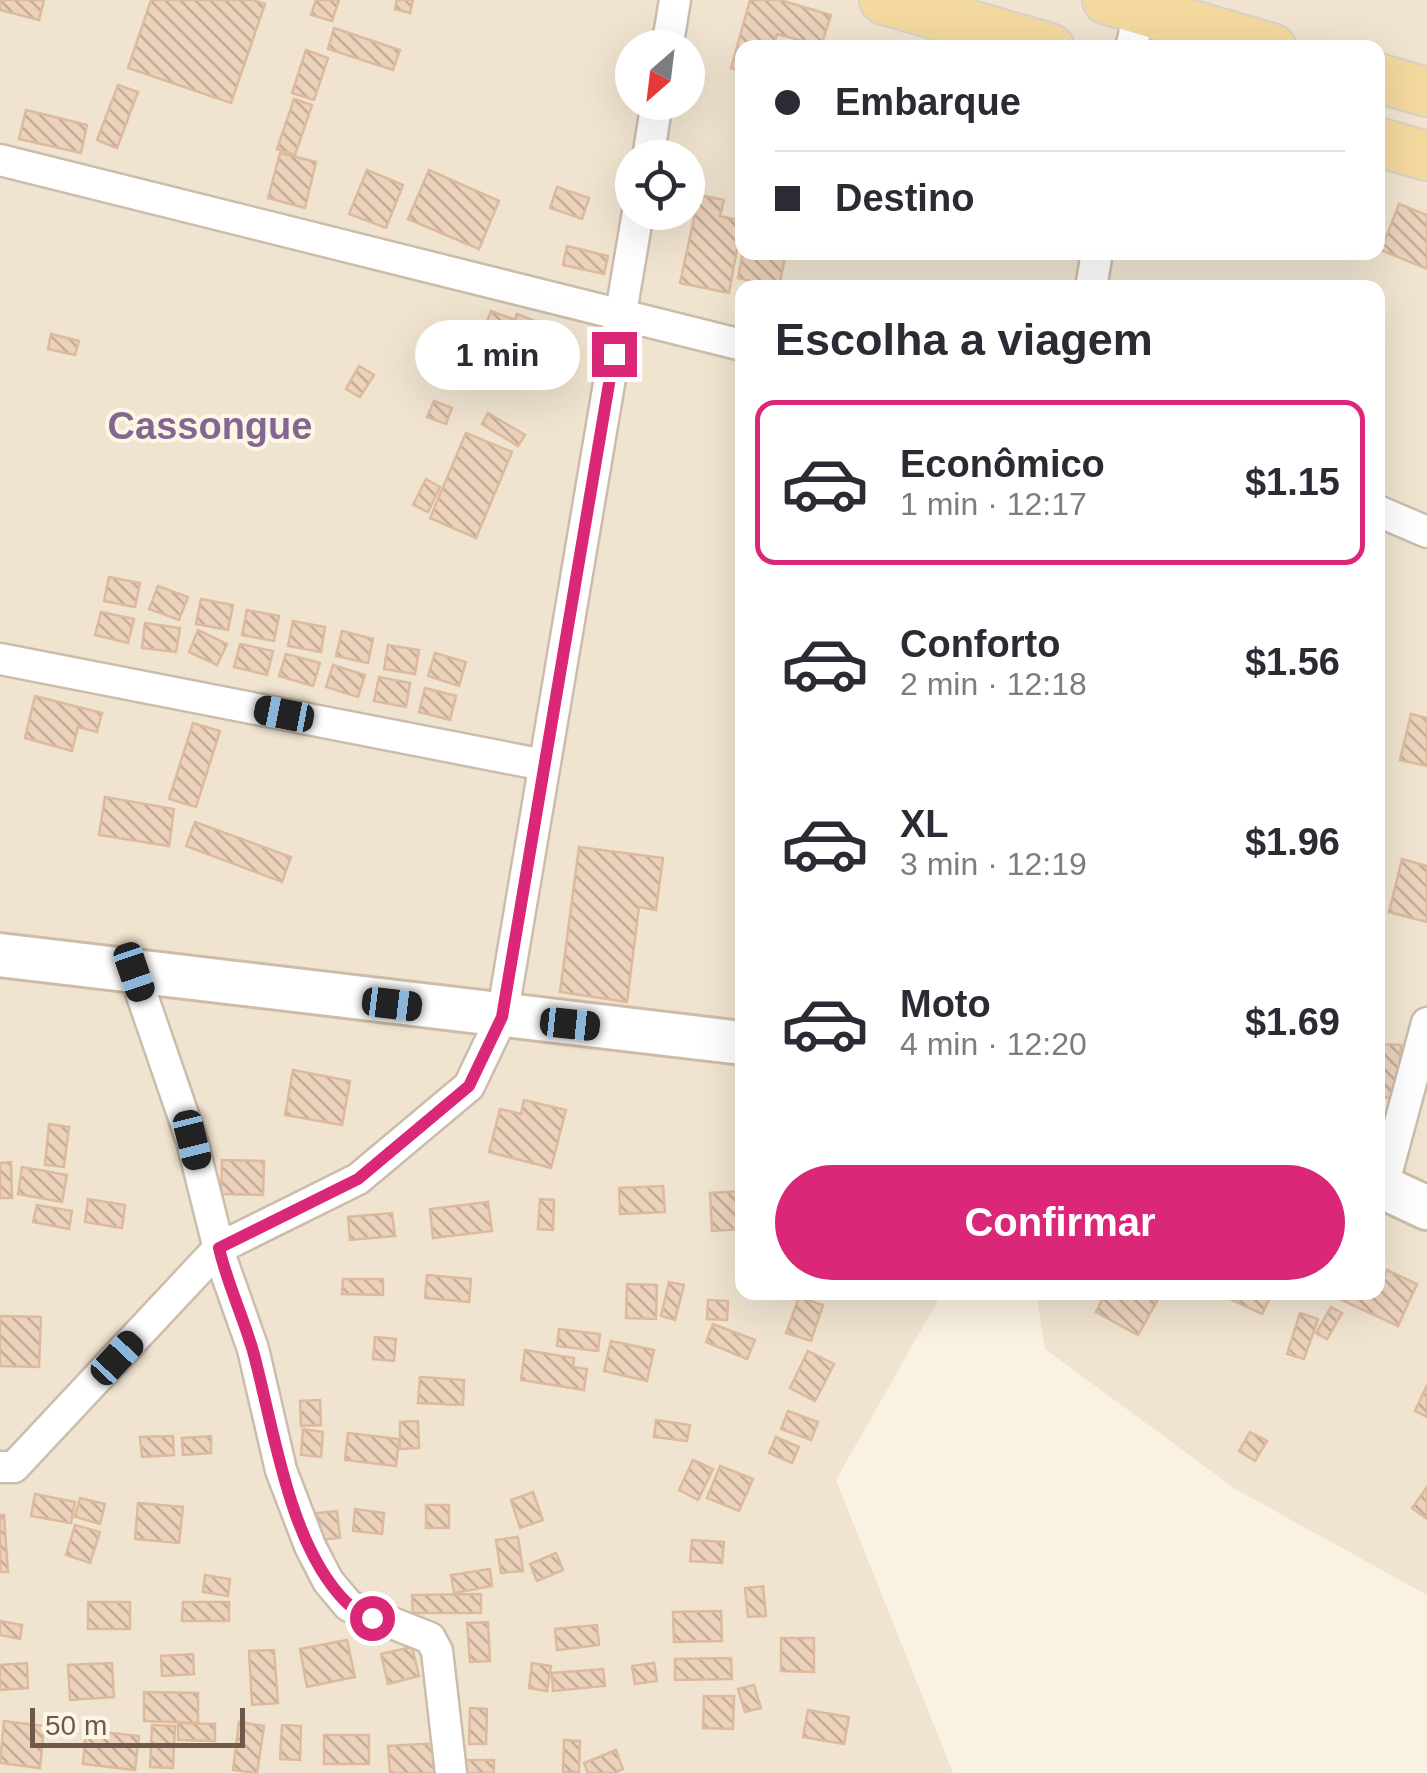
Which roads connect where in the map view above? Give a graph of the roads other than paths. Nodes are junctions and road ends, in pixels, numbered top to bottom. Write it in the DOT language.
graph roads {
  1 [pos="675,0"];
  2 [pos="884,0"];
  3 [pos="1126,19"];
  4 [pos="670,30"];
  5 [pos="1022,40"];
  6 [pos="1232,40"];
  7 [pos="1385,80"];
  8 [pos="1427,92"];
  9 [pos="1385,144"];
  10 [pos="1427,156"];
  11 [pos="0,160"];
  12 [pos="635,230"];
  13 [pos="620,316"];
  14 [pos="735,343"];
  15 [pos="1385,515"];
  16 [pos="1427,532"];
  17 [pos="0,659"];
  18 [pos="544,765"];
  19 [pos="0,955"];
  20 [pos="134,972"];
  21 [pos="502,1017"];
  22 [pos="1427,1023"];
  23 [pos="735,1042"];
  24 [pos="1385,1169"];
  25 [pos="1385,1188"];
  26 [pos="1427,1208"];
  27 [pos="219,1248"];
  28 [pos="0,1467"];
  29 [pos="450,1773"];
  1 -- 4 [label="street"];
  2 -- 5 [label="main road"];
  3 -- 6 [label="main road"];
  7 -- 8 [label="main road"];
  9 -- 10 [label="main road"];
  11 -- 13 [label="street"];
  12 -- 13 [label="street"];
  13 -- 14 [label="street"];
  13 -- 18 [label="street"];
  15 -- 16 [label="street"];
  17 -- 18 [label="street"];
  18 -- 21 [label="street"];
  19 -- 20 [label="main road"];
  20 -- 21 [label="main road"];
  20 -- 27 [label="street"];
  21 -- 23 [label="main road"];
  21 -- 27 [label="street"];
  22 -- 24 [label="street"];
  25 -- 26 [label="main road"];
  27 -- 28 [label="street"];
  27 -- 29 [label="street"];
}
